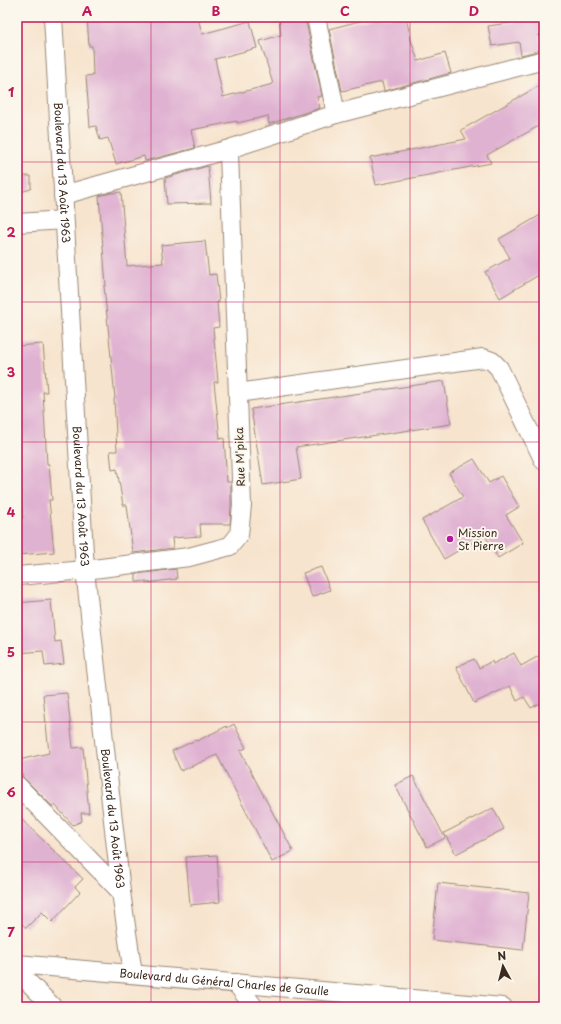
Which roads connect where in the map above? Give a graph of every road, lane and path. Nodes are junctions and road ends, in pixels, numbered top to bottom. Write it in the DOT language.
graph roads {
  1 [pos="53,17"];
  2 [pos="316,17"];
  3 [pos="544,60"];
  4 [pos="336,114"];
  5 [pos="226,150"];
  6 [pos="63,194"];
  7 [pos="64,220"];
  8 [pos="17,223"];
  9 [pos="238,393"];
  10 [pos="544,461"];
  11 [pos="85,570"];
  12 [pos="17,576"];
  13 [pos="17,785"];
  14 [pos="121,892"];
  15 [pos="17,964"];
  16 [pos="17,971"];
  17 [pos="133,974"];
  18 [pos="236,983"];
  19 [pos="53,1007"];
  20 [pos="254,1007"];
  21 [pos="503,1007"];
  1 -- 6 [label="street, Boulevard du 13 Août 1963"];
  2 -- 4 [label="street"];
  3 -- 4 [label="street"];
  4 -- 5 [label="street"];
  5 -- 6 [label="street"];
  5 -- 9 [label="street, Rue M'pika"];
  6 -- 7 [label="street, Boulevard du 13 Août 1963"];
  7 -- 8 [label="street"];
  7 -- 11 [label="street, Boulevard du 13 Août 1963"];
  9 -- 10 [label="street"];
  9 -- 11 [label="street, Rue M'pika"];
  11 -- 12 [label="street, Rue M'pika"];
  11 -- 14 [label="street, Boulevard du 13 Août 1963"];
  13 -- 14 [label="street"];
  14 -- 17 [label="street, Boulevard du 13 Août 1963"];
  15 -- 17 [label="street, Boulevard du Général Charles de Gaulle"];
  16 -- 19 [label="street"];
  17 -- 18 [label="street, Boulevard du Général Charles de Gaulle"];
  18 -- 20 [label="street"];
  18 -- 21 [label="street, Boulevard du Général Charles de Gaulle"];
}
